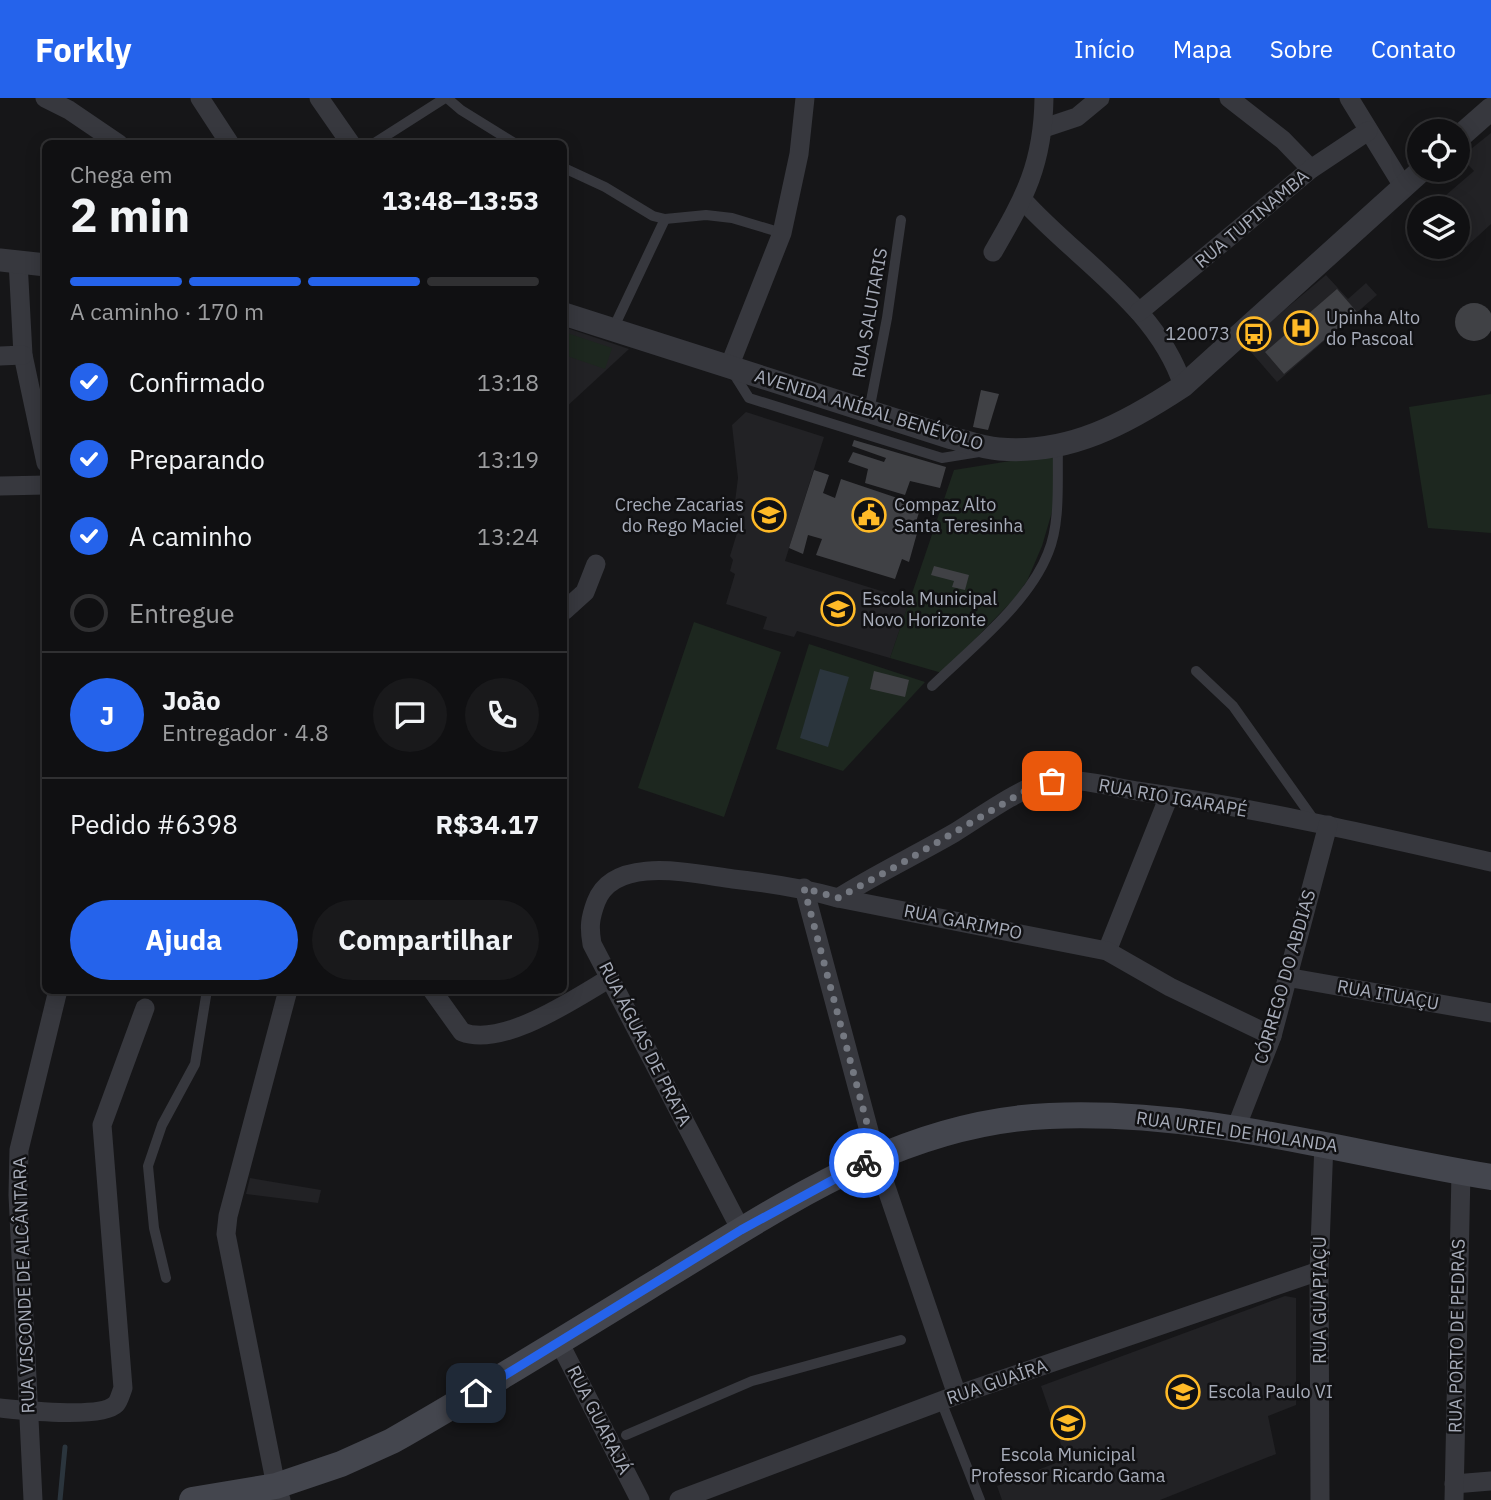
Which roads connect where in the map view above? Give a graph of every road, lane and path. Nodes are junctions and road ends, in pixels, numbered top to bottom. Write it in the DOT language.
graph roads {
  1 [pos="45,98"];
  2 [pos="200,98"];
  3 [pos="319,98"];
  4 [pos="805,98"];
  5 [pos="1044,98"];
  6 [pos="1100,98"];
  7 [pos="1229,98"];
  8 [pos="1349,98"];
  9 [pos="450,99"];
  10 [pos="1491,109"];
  11 [pos="1470,127"];
  12 [pos="1044,128"];
  13 [pos="1368,131"];
  14 [pos="113,140"];
  15 [pos="227,140"];
  16 [pos="348,140"];
  17 [pos="380,140"];
  18 [pos="510,140"];
  19 [pos="567,169"];
  20 [pos="1311,169"];
  21 [pos="1407,182"];
  22 [pos="1402,186"];
  23 [pos="1023,200"];
  24 [pos="665,219"];
  25 [pos="901,220"];
  26 [pos="782,233"];
  27 [pos="993,252"];
  28 [pos="9,260"];
  29 [pos="42,264"];
  30 [pos="1139,312"];
  31 [pos="567,315"];
  32 [pos="612,329"];
  33 [pos="23,355"];
  34 [pos="0,356"];
  35 [pos="729,367"];
  36 [pos="1183,386"];
  37 [pos="869,411"];
  38 [pos="42,444"];
  39 [pos="1058,446"];
  40 [pos="996,449"];
  41 [pos="42,485"];
  42 [pos="0,486"];
  43 [pos="596,564"];
  44 [pos="567,608"];
  45 [pos="1196,671"];
  46 [pos="932,686"];
  47 [pos="1170,796"];
  48 [pos="1322,824"];
  49 [pos="1491,862"];
  50 [pos="637,873"];
  51 [pos="804,888"];
  52 [pos="838,898"];
  53 [pos="1107,951"];
  54 [pos="1286,977"];
  55 [pos="610,978"];
  56 [pos="57,994"];
  57 [pos="206,994"];
  58 [pos="284,994"];
  59 [pos="435,994"];
  60 [pos="145,1008"];
  61 [pos="1491,1013"];
  62 [pos="1272,1035"];
  63 [pos="1236,1128"];
  64 [pos="1324,1143"];
  65 [pos="880,1169"];
  66 [pos="1461,1172"];
  67 [pos="1491,1177"];
  68 [pos="741,1230"];
  69 [pos="1319,1271"];
  70 [pos="166,1278"];
  71 [pos="558,1340"];
  72 [pos="901,1340"];
  73 [pos="949,1398"];
  74 [pos="0,1408"];
  75 [pos="28,1411"];
  76 [pos="618,1438"];
  77 [pos="1491,1481"];
  78 [pos="1454,1492"];
  79 [pos="278,1493"];
  80 [pos="33,1500"];
  81 [pos="192,1500"];
  82 [pos="640,1500"];
  83 [pos="679,1500"];
  84 [pos="980,1500"];
  85 [pos="1320,1500"];
  1 -- 14 [label="street"];
  2 -- 15 [label="street"];
  3 -- 16 [label="street"];
  4 -- 26 [label="street"];
  5 -- 12 [label="street"];
  6 -- 12 [label="street"];
  7 -- 20 [label="street"];
  8 -- 13 [label="street"];
  9 -- 17 [label="lane"];
  9 -- 18 [label="lane"];
  10 -- 11 [label="street"];
  12 -- 23 [label="street"];
  13 -- 20 [label="street, RUA TUPINAMBA"];
  13 -- 22 [label="street"];
  19 -- 24 [label="lane"];
  20 -- 30 [label="street, RUA TUPINAMBA"];
  21 -- 22 [label="street, AVENIDA ANÍBAL BENÉVOLO"];
  22 -- 36 [label="street, AVENIDA ANÍBAL BENÉVOLO"];
  23 -- 27 [label="street"];
  23 -- 30 [label="street"];
  24 -- 26 [label="lane"];
  24 -- 32 [label="lane"];
  25 -- 37 [label="lane, RUA SALUTARIS"];
  26 -- 35 [label="street"];
  28 -- 29 [label="street"];
  28 -- 33 [label="street"];
  30 -- 36 [label="street"];
  31 -- 32 [label="street, AVENIDA ANÍBAL BENÉVOLO"];
  32 -- 35 [label="street, AVENIDA ANÍBAL BENÉVOLO"];
  33 -- 34 [label="street"];
  33 -- 38 [label="street"];
  35 -- 37 [label="street, AVENIDA ANÍBAL BENÉVOLO"];
  35 -- 40 [label="lane"];
  36 -- 39 [label="street, AVENIDA ANÍBAL BENÉVOLO"];
  37 -- 40 [label="street, AVENIDA ANÍBAL BENÉVOLO"];
  39 -- 40 [label="street, AVENIDA ANÍBAL BENÉVOLO"];
  39 -- 46 [label="lane"];
  41 -- 42 [label="street"];
  43 -- 44 [label="street"];
  45 -- 48 [label="lane"];
  47 -- 48 [label="street, RUA RIO IGARAPÉ"];
  47 -- 52 [label="street, RUA RIO IGARAPÉ"];
  47 -- 53 [label="street"];
  48 -- 49 [label="street, RUA RIO IGARAPÉ"];
  48 -- 54 [label="street, CÓRREGO DO ABDIAS"];
  50 -- 51 [label="street, RUA GARIMPO"];
  50 -- 55 [label="street, RUA ÁGUAS DE PRATA"];
  51 -- 52 [label="street, RUA GARIMPO"];
  51 -- 65 [label="street"];
  52 -- 53 [label="street, RUA GARIMPO"];
  53 -- 62 [label="street, RUA GARIMPO"];
  54 -- 61 [label="street, RUA ITUAÇU"];
  54 -- 62 [label="street, CÓRREGO DO ABDIAS"];
  55 -- 59 [label="street"];
  55 -- 68 [label="street, RUA ÁGUAS DE PRATA"];
  56 -- 75 [label="street, RUA VISCONDE DE ALCÂNTARA"];
  57 -- 70 [label="lane"];
  58 -- 79 [label="street"];
  60 -- 75 [label="street"];
  62 -- 63 [label="street, CÓRREGO DO ABDIAS"];
  63 -- 64 [label="main road, RUA URIEL DE HOLANDA"];
  63 -- 65 [label="main road, RUA URIEL DE HOLANDA"];
  64 -- 66 [label="main road, RUA URIEL DE HOLANDA"];
  64 -- 69 [label="street, RUA GUAPIAÇU"];
  65 -- 68 [label="main road, RUA URIEL DE HOLANDA"];
  65 -- 73 [label="street"];
  66 -- 67 [label="main road, RUA URIEL DE HOLANDA"];
  66 -- 78 [label="street, RUA PORTO DE PEDRAS"];
  68 -- 71 [label="main road, RUA URIEL DE HOLANDA"];
  69 -- 73 [label="street, RUA GUAÍRA"];
  69 -- 85 [label="street, RUA GUAPIAÇU"];
  71 -- 76 [label="street, RUA GUARAJÁ"];
  71 -- 79 [label="main road, RUA URIEL DE HOLANDA"];
  72 -- 76 [label="lane"];
  73 -- 83 [label="street, RUA GUAÍRA"];
  73 -- 84 [label="lane"];
  74 -- 75 [label="street"];
  75 -- 80 [label="street, RUA VISCONDE DE ALCÂNTARA"];
  76 -- 82 [label="street, RUA GUARAJÁ"];
  77 -- 78 [label="street"];
  79 -- 81 [label="main road, RUA URIEL DE HOLANDA"];
}
